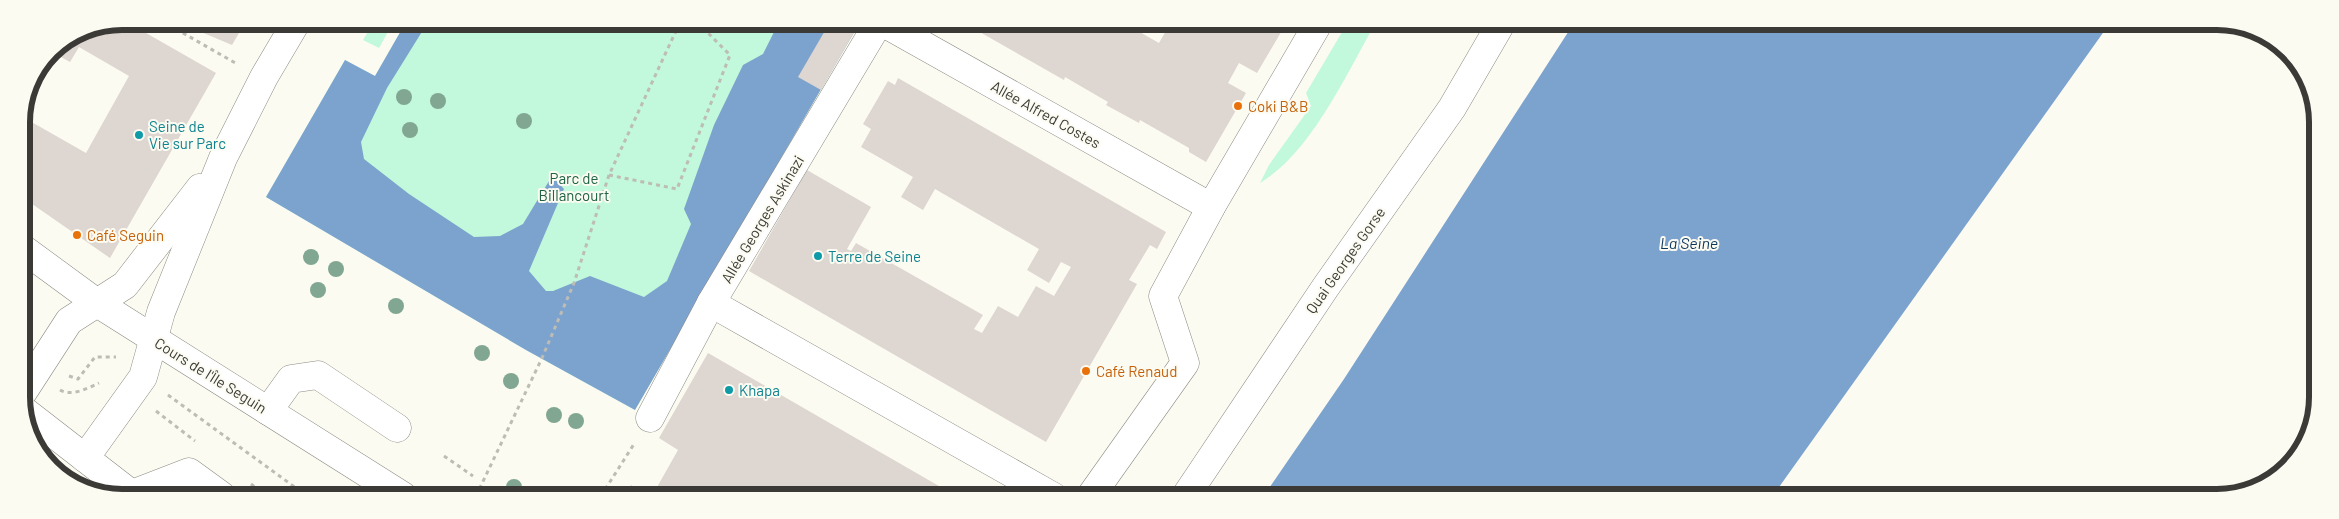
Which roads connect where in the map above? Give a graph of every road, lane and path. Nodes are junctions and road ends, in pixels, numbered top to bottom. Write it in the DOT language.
graph roads {
  1 [pos="177,30"];
  2 [pos="292,30"];
  3 [pos="678,30"];
  4 [pos="704,30"];
  5 [pos="876,30"];
  6 [pos="895,30"];
  7 [pos="1315,30"];
  8 [pos="1497,30"];
  9 [pos="264,77"];
  10 [pos="223,158"];
  11 [pos="609,175"];
  12 [pos="1211,207"];
  13 [pos="30,254"];
  14 [pos="96,302"];
  15 [pos="711,303"];
  16 [pos="154,339"];
  17 [pos="121,361"];
  18 [pos="65,375"];
  19 [pos="30,381"];
  20 [pos="161,390"];
  21 [pos="268,411"];
  22 [pos="33,417"];
  23 [pos="650,418"];
  24 [pos="397,428"];
  25 [pos="444,456"];
  26 [pos="85,458"];
  27 [pos="472,476"];
  28 [pos="366,484"];
  29 [pos="124,489"];
  30 [pos="147,489"];
  31 [pos="213,489"];
  32 [pos="297,489"];
  33 [pos="381,489"];
  34 [pos="479,489"];
  35 [pos="605,489"];
  36 [pos="1040,489"];
  37 [pos="1096,489"];
  38 [pos="1189,489"];
  1 -- 9 [label="path"];
  2 -- 9 [label="street"];
  3 -- 11 [label="path"];
  4 -- 11 [label="path"];
  5 -- 15 [label="street, Allée Georges Askinazi"];
  6 -- 12 [label="street, Allée Alfred Costes"];
  7 -- 12 [label="street"];
  8 -- 38 [label="street, Quai Georges Gorse"];
  9 -- 10 [label="street"];
  10 -- 14 [label="street"];
  10 -- 16 [label="street"];
  11 -- 34 [label="path"];
  12 -- 37 [label="street"];
  13 -- 14 [label="street, Cours de l'Île Seguin"];
  14 -- 16 [label="street, Cours de l'Île Seguin"];
  14 -- 19 [label="street"];
  15 -- 23 [label="street, Allée Georges Askinazi"];
  15 -- 36 [label="street"];
  16 -- 21 [label="street, Cours de l'Île Seguin"];
  16 -- 26 [label="street"];
  17 -- 18 [label="path"];
  20 -- 32 [label="path"];
  21 -- 24 [label="street"];
  21 -- 28 [label="street, Cours de l'Île Seguin"];
  22 -- 26 [label="street"];
  23 -- 35 [label="path"];
  25 -- 27 [label="path"];
  26 -- 29 [label="street"];
  28 -- 33 [label="street, Cours de l'Île Seguin"];
  30 -- 31 [label="street"];
}
